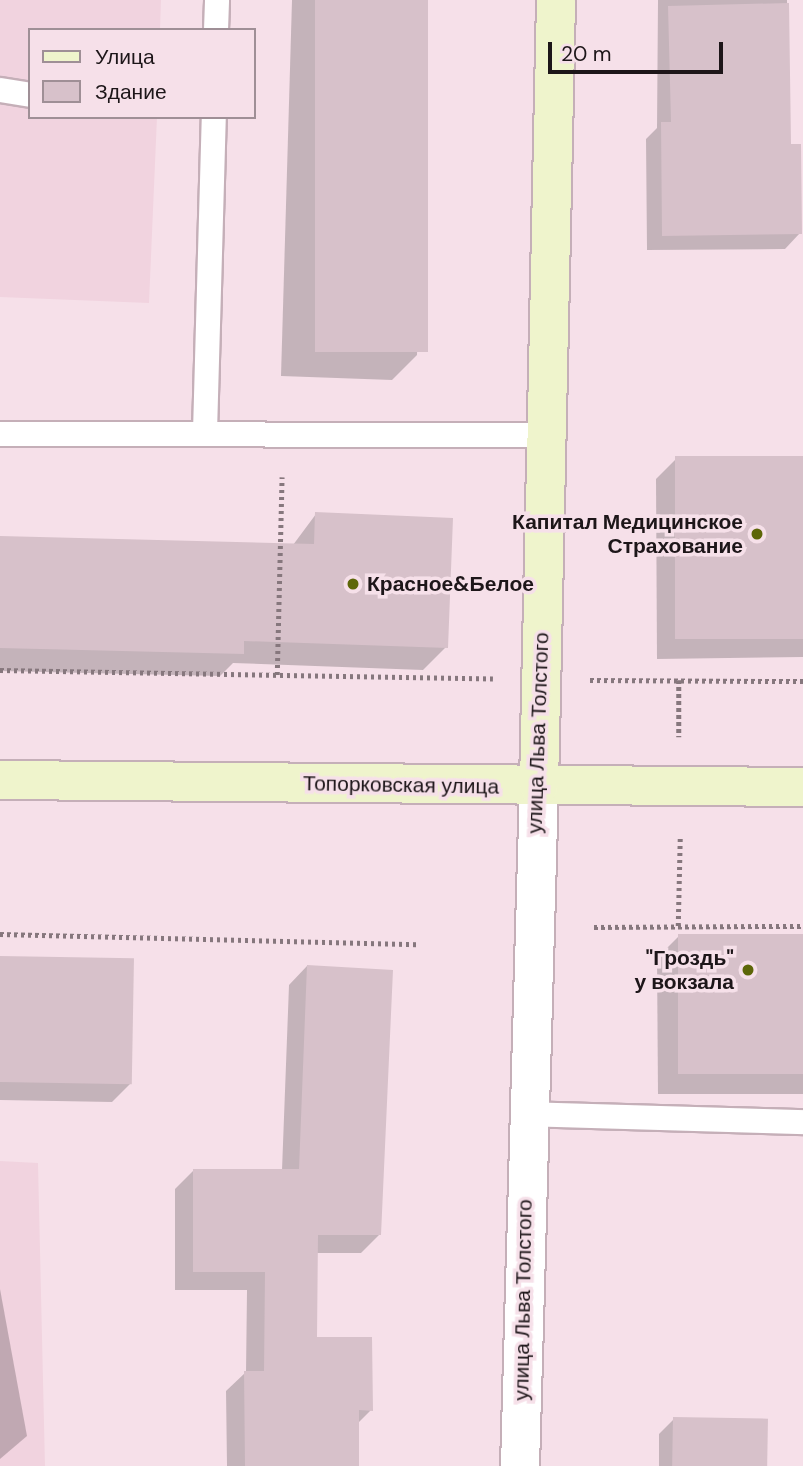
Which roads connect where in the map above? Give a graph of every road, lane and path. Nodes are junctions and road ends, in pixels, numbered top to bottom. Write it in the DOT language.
graph roads {
  1 [pos="217,0"];
  2 [pos="556,0"];
  3 [pos="216,28"];
  4 [pos="0,90"];
  5 [pos="28,95"];
  6 [pos="214,119"];
  7 [pos="205,432"];
  8 [pos="0,433"];
  9 [pos="283,433"];
  10 [pos="545,435"];
  11 [pos="0,670"];
  12 [pos="276,675"];
  13 [pos="504,679"];
  14 [pos="583,680"];
  15 [pos="679,680"];
  16 [pos="803,681"];
  17 [pos="679,737"];
  18 [pos="0,780"];
  19 [pos="539,786"];
  20 [pos="803,787"];
  21 [pos="680,824"];
  22 [pos="678,926"];
  23 [pos="803,926"];
  24 [pos="594,927"];
  25 [pos="0,934"];
  26 [pos="417,944"];
  27 [pos="526,1114"];
  28 [pos="803,1122"];
  29 [pos="520,1466"];
  1 -- 3 [label="lane"];
  2 -- 10 [label="street, улица Льва Толстого"];
  4 -- 5 [label="lane"];
  6 -- 7 [label="lane"];
  7 -- 8 [label="lane"];
  7 -- 9 [label="lane"];
  9 -- 10 [label="lane"];
  9 -- 12 [label="path"];
  10 -- 19 [label="street, улица Льва Толстого"];
  11 -- 12 [label="path"];
  12 -- 13 [label="path"];
  14 -- 15 [label="path"];
  15 -- 16 [label="path"];
  15 -- 17 [label="path"];
  18 -- 19 [label="street, Топорковская улица"];
  19 -- 20 [label="street, Топорковская улица"];
  19 -- 27 [label="street, улица Льва Толстого"];
  21 -- 22 [label="path"];
  22 -- 23 [label="path"];
  22 -- 24 [label="path"];
  25 -- 26 [label="path"];
  27 -- 28 [label="lane"];
  27 -- 29 [label="street, улица Льва Толстого"];
}
